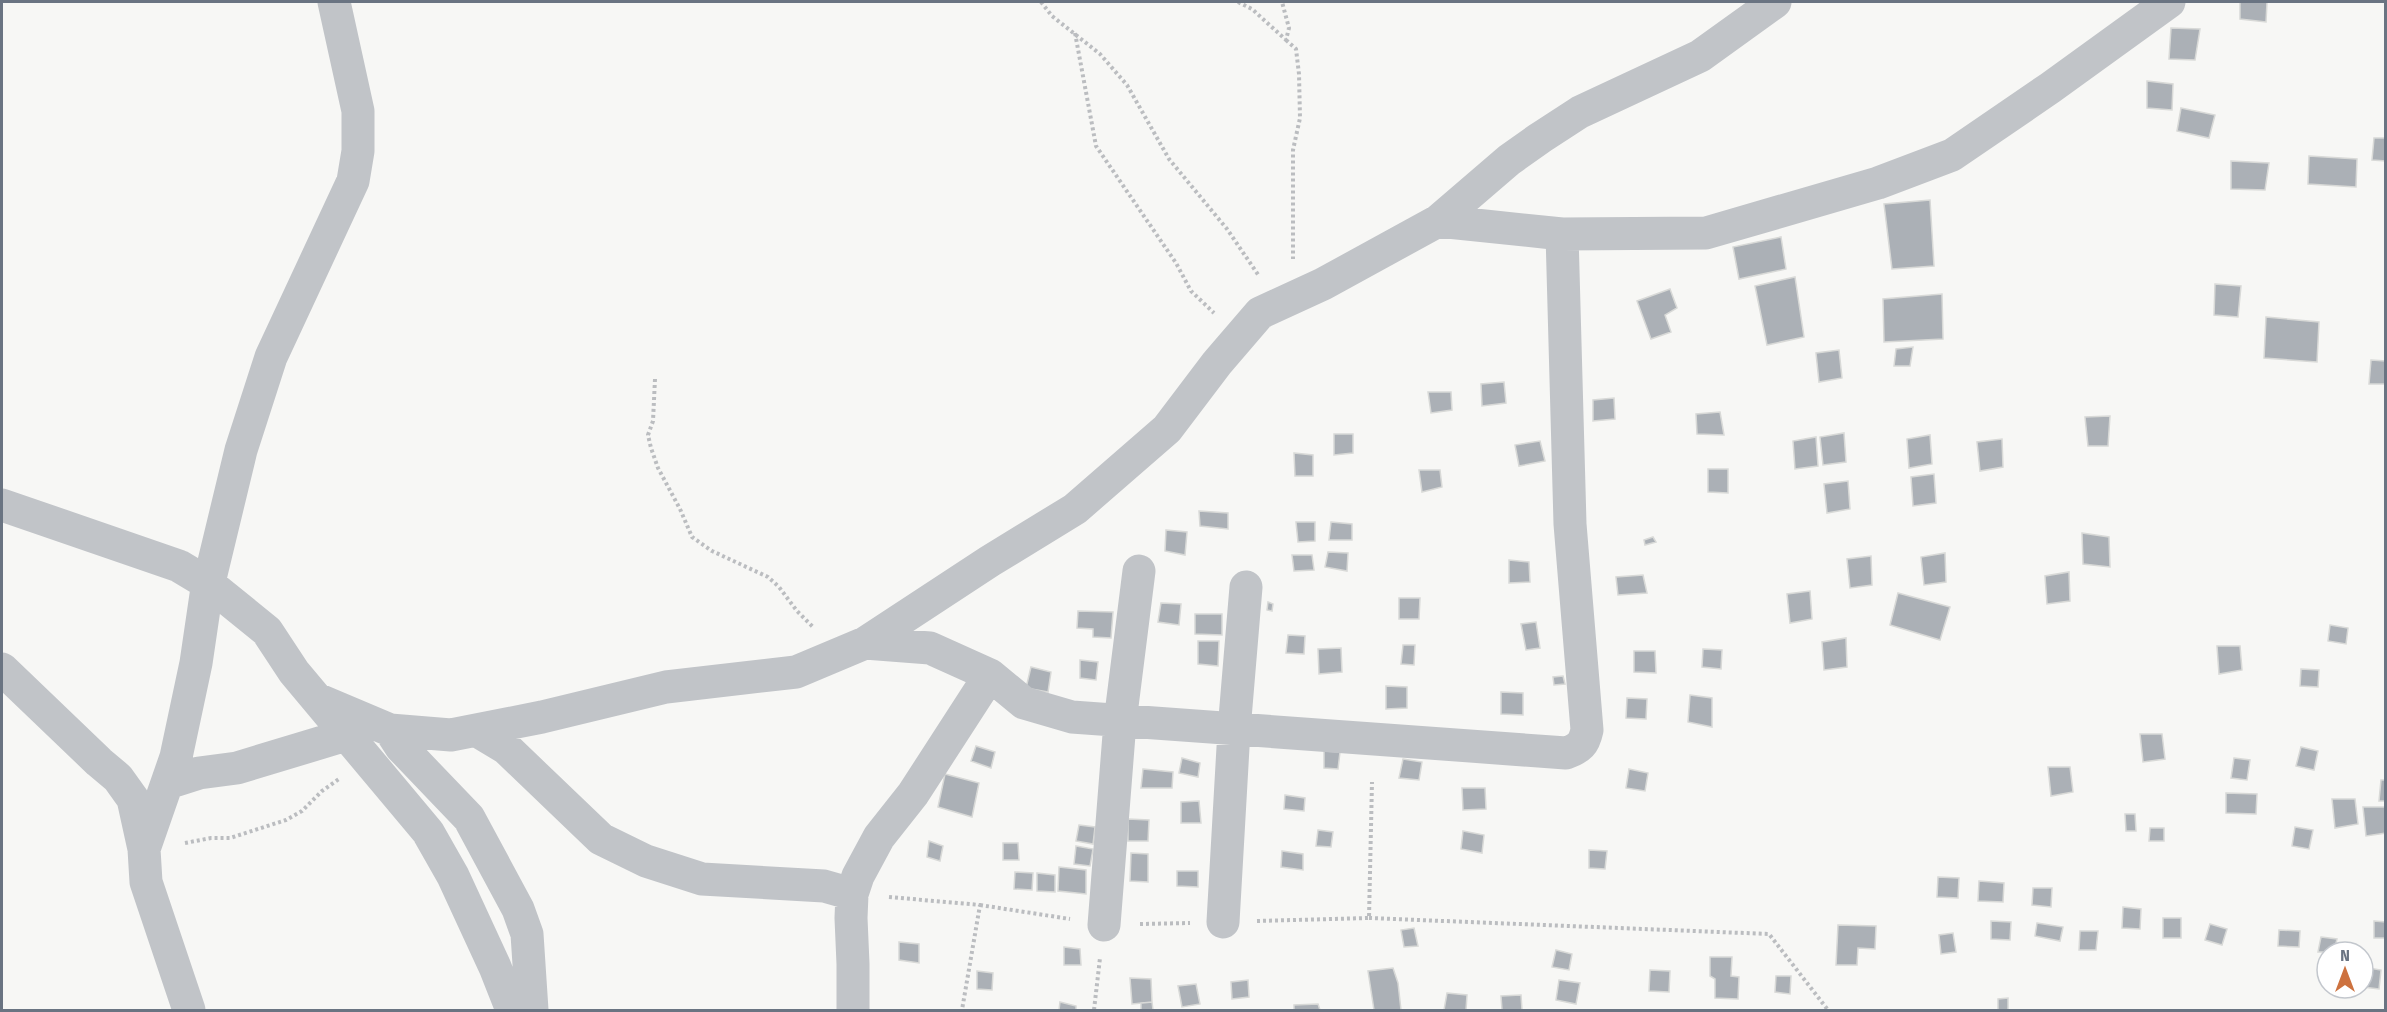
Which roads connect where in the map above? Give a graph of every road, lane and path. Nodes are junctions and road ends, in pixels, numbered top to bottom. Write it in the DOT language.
graph roads {
  1 [pos="334,2"];
  2 [pos="1041,2"];
  3 [pos="1238,2"];
  4 [pos="1282,2"];
  5 [pos="1775,2"];
  6 [pos="2169,2"];
  7 [pos="1075,33"];
  8 [pos="1286,39"];
  9 [pos="1438,221"];
  10 [pos="1562,234"];
  11 [pos="1286,301"];
  12 [pos="1239,337"];
  13 [pos="654,379"];
  14 [pos="2,505"];
  15 [pos="1139,571"];
  16 [pos="209,584"];
  17 [pos="1246,587"];
  18 [pos="852,649"];
  19 [pos="2,669"];
  20 [pos="990,675"];
  21 [pos="315,698"];
  22 [pos="1120,722"];
  23 [pos="390,730"];
  24 [pos="476,730"];
  25 [pos="1234,730"];
  26 [pos="346,735"];
  27 [pos="368,761"];
  28 [pos="170,775"];
  29 [pos="1372,782"];
  30 [pos="144,849"];
  31 [pos="852,894"];
  32 [pos="980,905"];
  33 [pos="1369,918"];
  34 [pos="1223,922"];
  35 [pos="1104,925"];
  36 [pos="189,1011"];
  37 [pos="512,1011"];
  38 [pos="532,1011"];
  39 [pos="853,1011"];
  40 [pos="962,1011"];
  41 [pos="1094,1011"];
  42 [pos="1828,1011"];
  1 -- 16 [label="street"];
  2 -- 7 [label="path"];
  3 -- 8 [label="path"];
  4 -- 8 [label="path"];
  5 -- 9 [label="street"];
  6 -- 10 [label="street"];
  7 -- 11 [label="path"];
  7 -- 12 [label="path"];
  8 -- 11 [label="path"];
  9 -- 10 [label="street"];
  9 -- 11 [label="street"];
  10 -- 25 [label="street"];
  11 -- 12 [label="street"];
  12 -- 18 [label="street"];
  13 -- 18 [label="path"];
  14 -- 16 [label="street"];
  15 -- 22 [label="street"];
  16 -- 21 [label="street"];
  16 -- 28 [label="street"];
  17 -- 25 [label="street"];
  18 -- 20 [label="street"];
  18 -- 24 [label="street"];
  19 -- 30 [label="street"];
  20 -- 22 [label="street"];
  20 -- 31 [label="street"];
  21 -- 23 [label="street"];
  21 -- 26 [label="street"];
  22 -- 25 [label="street"];
  22 -- 35 [label="street"];
  23 -- 24 [label="street"];
  23 -- 38 [label="street"];
  24 -- 31 [label="street"];
  25 -- 34 [label="street"];
  26 -- 27 [label="street"];
  26 -- 28 [label="street"];
  27 -- 30 [label="path"];
  27 -- 37 [label="street"];
  28 -- 30 [label="street"];
  29 -- 33 [label="path"];
  30 -- 36 [label="street"];
  31 -- 32 [label="path"];
  31 -- 39 [label="street"];
  32 -- 35 [label="path"];
  32 -- 40 [label="path"];
  33 -- 34 [label="path"];
  33 -- 42 [label="path"];
  34 -- 35 [label="path"];
  35 -- 41 [label="path"];
}
